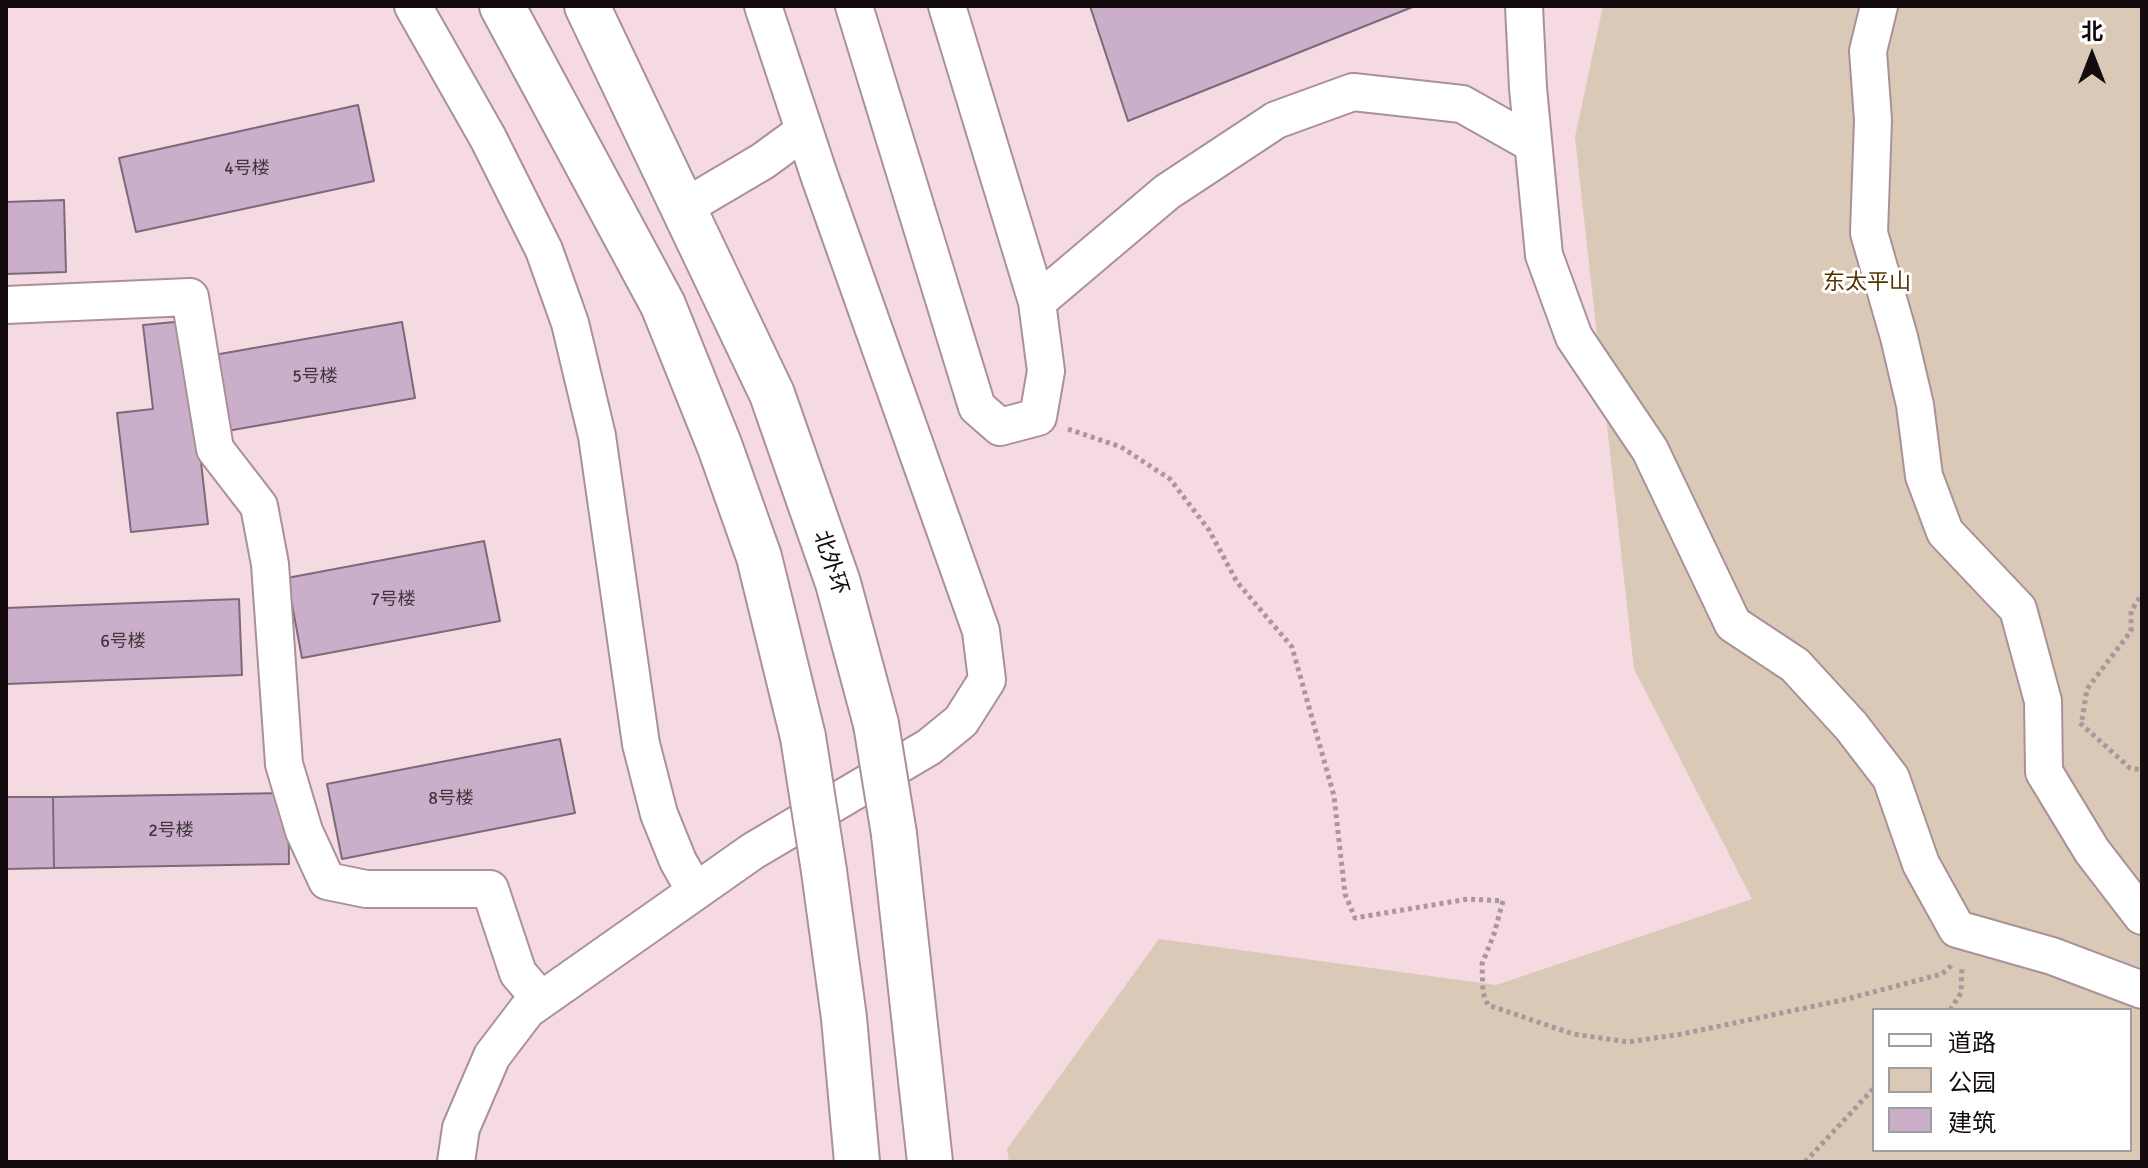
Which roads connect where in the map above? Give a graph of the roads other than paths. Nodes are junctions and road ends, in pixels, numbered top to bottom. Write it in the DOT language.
graph roads {
  1 [pos="413,6"];
  2 [pos="502,6"];
  3 [pos="587,6"];
  4 [pos="763,6"];
  5 [pos="854,6"];
  6 [pos="947,6"];
  7 [pos="1524,6"];
  8 [pos="1879,6"];
  9 [pos="804,131"];
  10 [pos="1533,144"];
  11 [pos="685,207"];
  12 [pos="1037,302"];
  13 [pos="6,305"];
  14 [pos="695,891"];
  15 [pos="2142,916"];
  16 [pos="2142,990"];
  17 [pos="541,1000"];
  18 [pos="456,1162"];
  19 [pos="857,1162"];
  20 [pos="930,1162"];
  1 -- 14 [label="street"];
  2 -- 19 [label="highway, bridge"];
  3 -- 11 [label="highway, 北外环"];
  4 -- 9 [label="street"];
  5 -- 12 [label="street"];
  6 -- 12 [label="street"];
  7 -- 10 [label="street"];
  8 -- 15 [label="street"];
  9 -- 11 [label="street"];
  9 -- 14 [label="street"];
  10 -- 12 [label="street"];
  10 -- 16 [label="street"];
  11 -- 20 [label="highway, 北外环, bridge"];
  13 -- 17 [label="street"];
  14 -- 17 [label="street"];
  17 -- 18 [label="street"];
}
